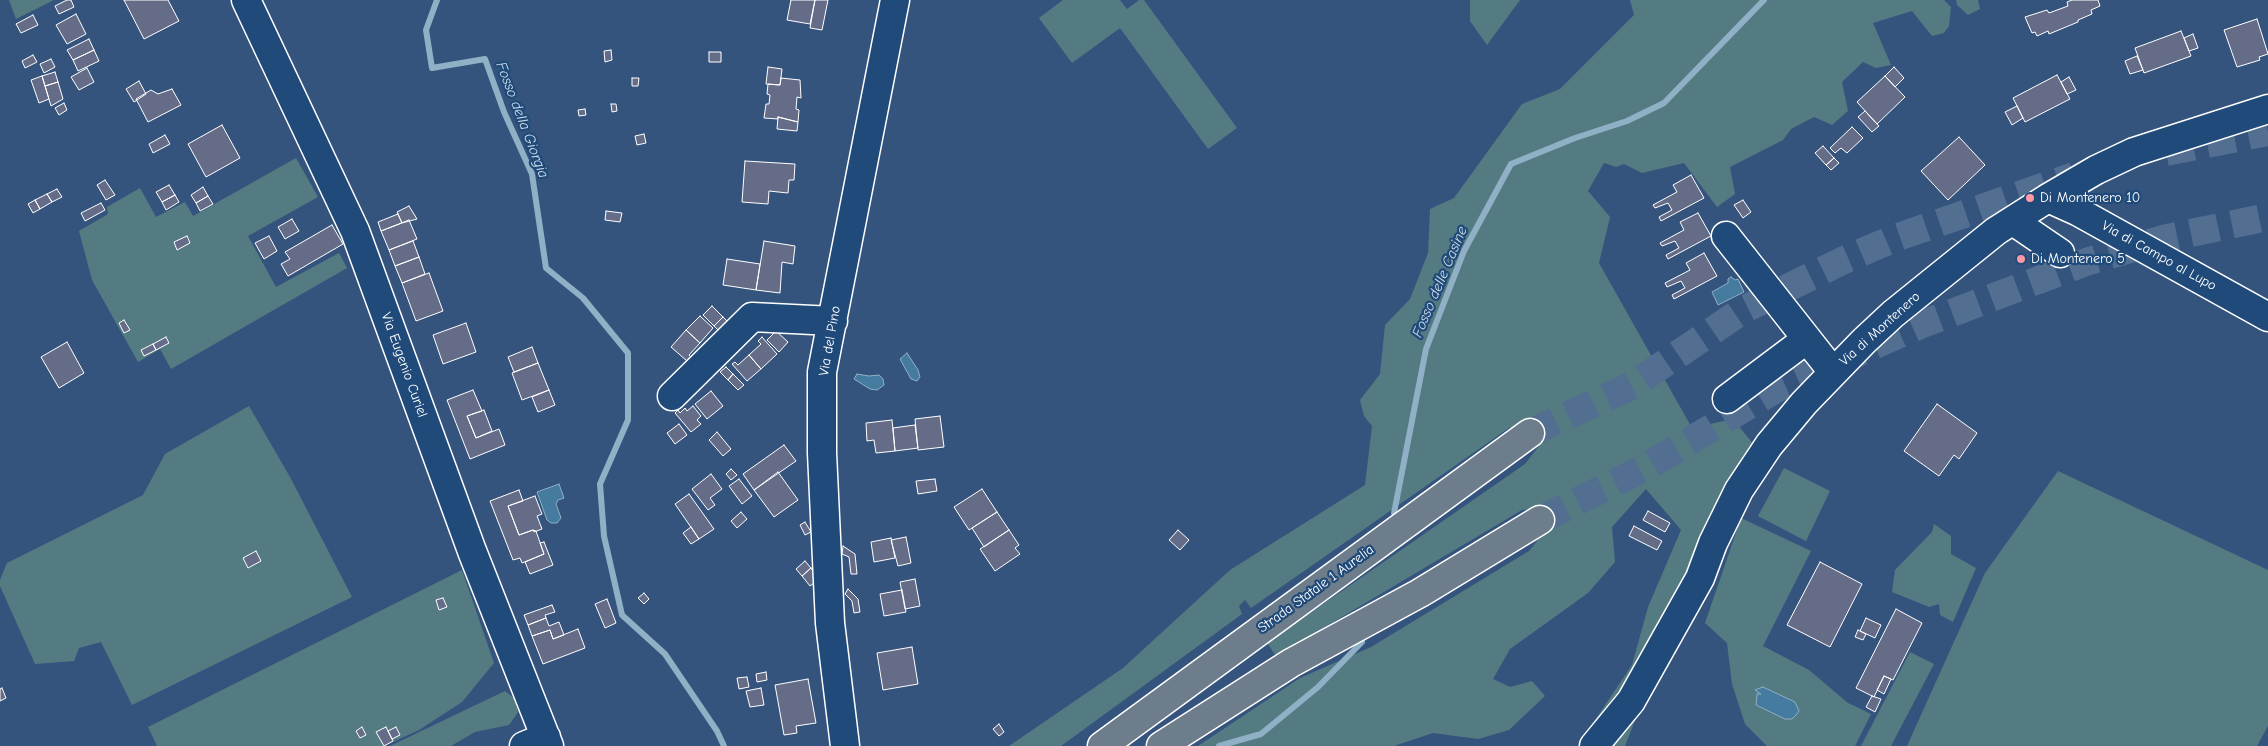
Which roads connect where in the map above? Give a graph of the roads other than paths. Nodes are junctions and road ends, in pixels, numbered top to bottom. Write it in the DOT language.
graph roads {
  1 [pos="246,0"];
  2 [pos="895,0"];
  3 [pos="2268,109"];
  4 [pos="2048,198"];
  5 [pos="2012,221"];
  6 [pos="1726,236"];
  7 [pos="2060,253"];
  8 [pos="2268,317"];
  9 [pos="833,321"];
  10 [pos="1807,339"];
  11 [pos="1833,372"];
  12 [pos="672,396"];
  13 [pos="1727,399"];
  14 [pos="1530,433"];
  15 [pos="1540,520"];
  16 [pos="1631,701"];
  17 [pos="540,743"];
  18 [pos="845,746"];
  19 [pos="1102,746"];
  20 [pos="1161,746"];
  21 [pos="1594,746"];
  22 [pos="1615,746"];
  1 -- 17 [label="street, Via Eugenio Curiel"];
  2 -- 9 [label="street, Via del Pino"];
  3 -- 4 [label="street, Via di Montenero"];
  4 -- 5 [label="street, Via di Montenero"];
  4 -- 8 [label="street, Via di Campo al Lupo"];
  5 -- 7 [label="street"];
  5 -- 11 [label="street, Via di Montenero"];
  6 -- 10 [label="street"];
  9 -- 12 [label="street"];
  9 -- 18 [label="street, Via del Pino"];
  10 -- 11 [label="street"];
  10 -- 13 [label="street"];
  11 -- 16 [label="street, Via di Montenero"];
  14 -- 19 [label="highway, Strada Statale 1 Aurelia"];
  15 -- 20 [label="highway"];
  16 -- 21 [label="street, Via di Montenero"];
  16 -- 22 [label="street, Via di Montenero"];
}
